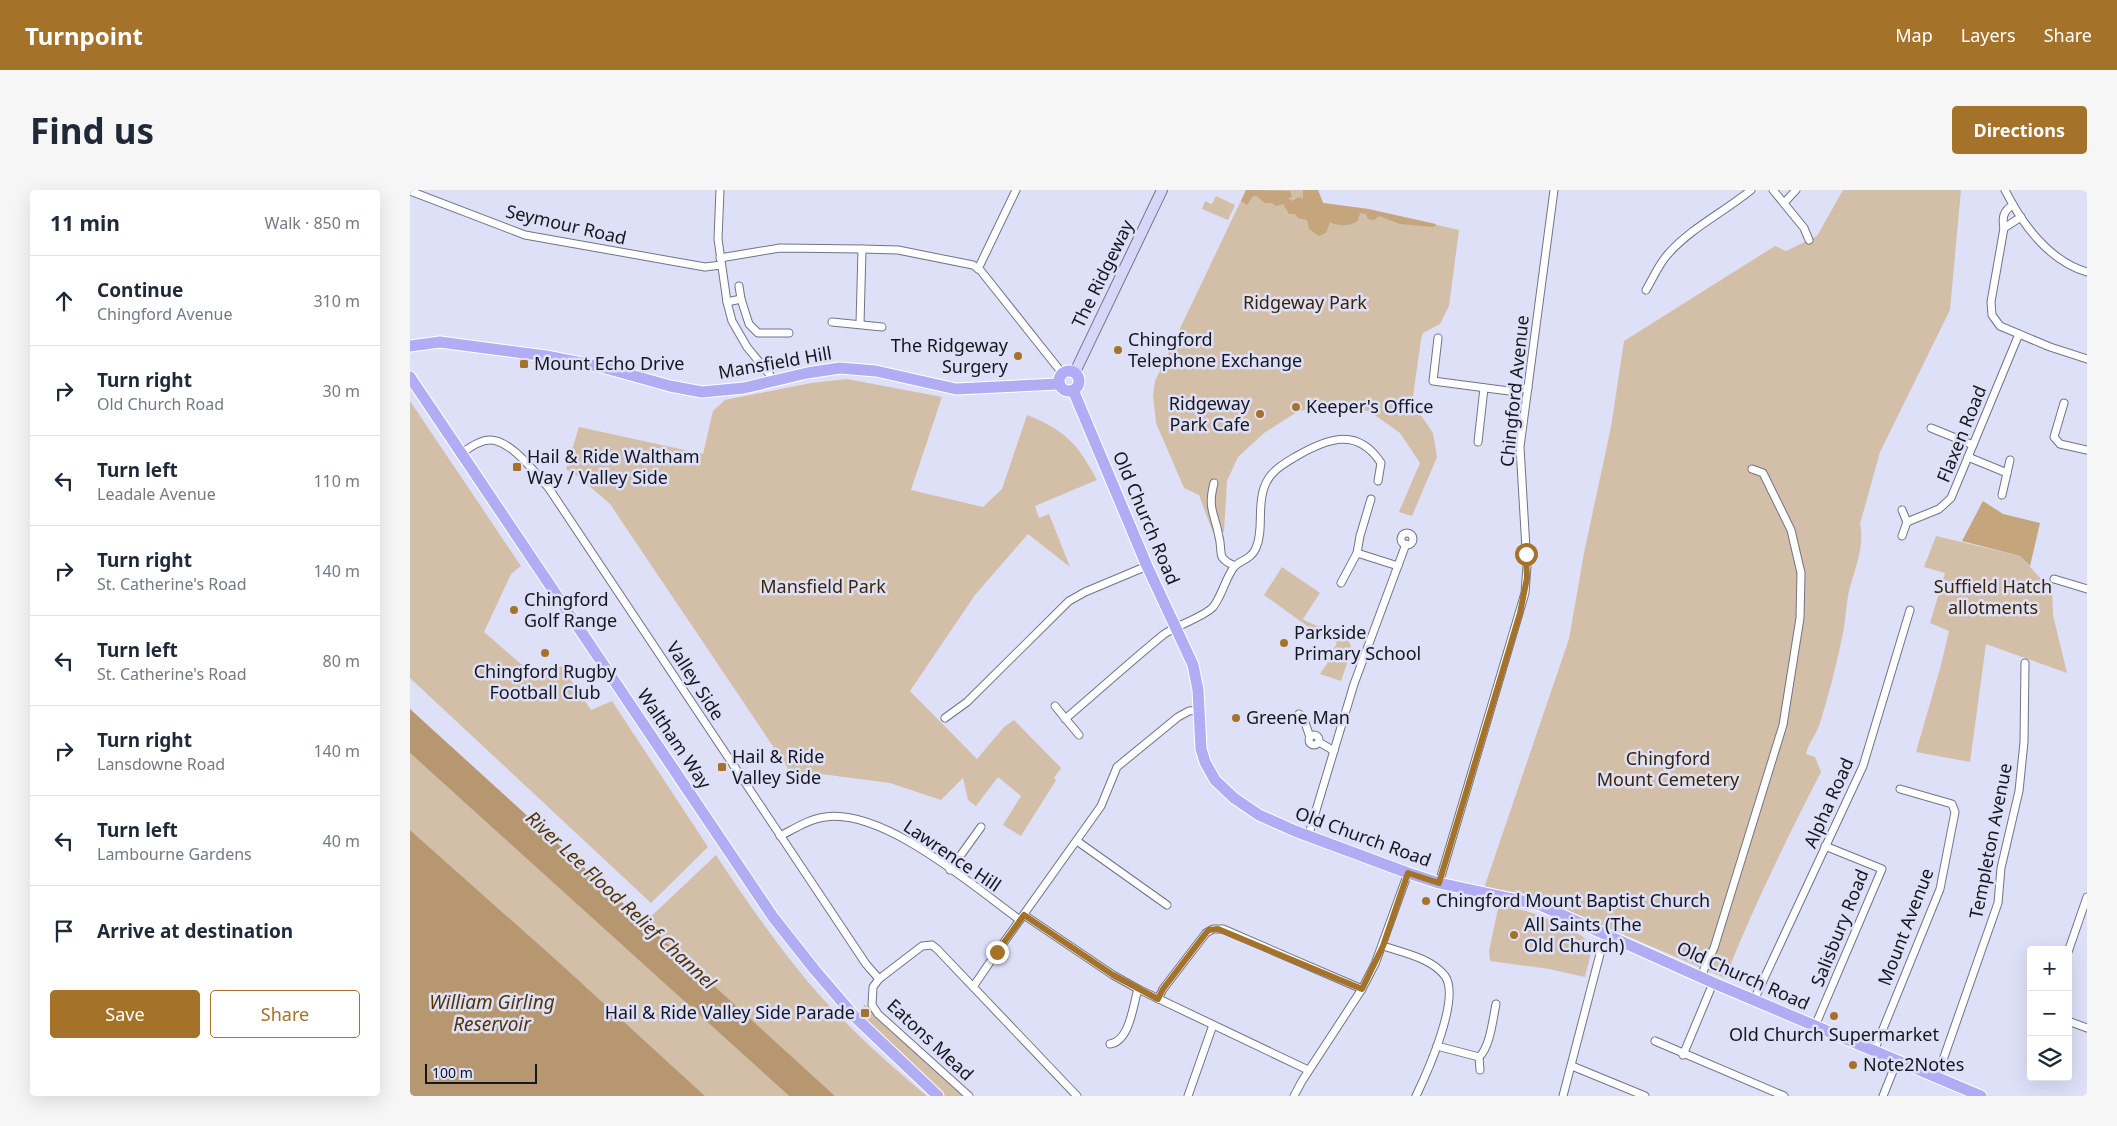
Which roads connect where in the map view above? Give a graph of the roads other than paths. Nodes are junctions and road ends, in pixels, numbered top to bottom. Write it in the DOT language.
graph roads {
  1 [pos="720,190"];
  2 [pos="1016,190"];
  3 [pos="1162,190"];
  4 [pos="1554,190"];
  5 [pos="1751,190"];
  6 [pos="1773,190"];
  7 [pos="1796,190"];
  8 [pos="2005,190"];
  9 [pos="410,191"];
  10 [pos="1784,203"];
  11 [pos="2013,205"];
  12 [pos="2021,217"];
  13 [pos="2004,228"];
  14 [pos="1809,240"];
  15 [pos="862,249"];
  16 [pos="720,262"];
  17 [pos="978,268"];
  18 [pos="2087,272"];
  19 [pos="739,286"];
  20 [pos="1646,290"];
  21 [pos="741,299"];
  22 [pos="727,302"];
  23 [pos="832,322"];
  24 [pos="860,324"];
  25 [pos="882,327"];
  26 [pos="789,333"];
  27 [pos="2019,334"];
  28 [pos="1438,338"];
  29 [pos="410,346"];
  30 [pos="2087,359"];
  31 [pos="1075,372"];
  32 [pos="410,377"];
  33 [pos="1060,379"];
  34 [pos="772,382"];
  35 [pos="1484,388"];
  36 [pos="1528,388"];
  37 [pos="1073,390"];
  38 [pos="2064,403"];
  39 [pos="1931,428"];
  40 [pos="1478,442"];
  41 [pos="1973,445"];
  42 [pos="2087,450"];
  43 [pos="462,453"];
  44 [pos="1968,457"];
  45 [pos="2010,460"];
  46 [pos="1752,469"];
  47 [pos="2007,473"];
  48 [pos="1378,481"];
  49 [pos="1214,483"];
  50 [pos="2002,495"];
  51 [pos="1371,499"];
  52 [pos="1902,510"];
  53 [pos="1907,522"];
  54 [pos="1902,536"];
  55 [pos="1406,544"];
  56 [pos="1357,553"];
  57 [pos="1147,566"];
  58 [pos="1235,566"];
  59 [pos="1398,566"];
  60 [pos="2054,579"];
  61 [pos="1341,583"];
  62 [pos="2087,588"];
  63 [pos="1910,610"];
  64 [pos="1175,628"];
  65 [pos="2025,663"];
  66 [pos="1055,706"];
  67 [pos="1199,710"];
  68 [pos="1299,714"];
  69 [pos="945,718"];
  70 [pos="1065,719"];
  71 [pos="1079,735"];
  72 [pos="1334,751"];
  73 [pos="1900,789"];
  74 [pos="980,827"];
  75 [pos="780,836"];
  76 [pos="1308,837"];
  77 [pos="1077,841"];
  78 [pos="1826,846"];
  79 [pos="950,870"];
  80 [pos="1408,873"];
  81 [pos="1439,883"];
  82 [pos="2087,897"];
  83 [pos="1167,904"];
  84 [pos="2085,911"];
  85 [pos="1022,917"];
  86 [pos="1608,934"];
  87 [pos="1383,946"];
  88 [pos="2070,946"];
  89 [pos="997,952"];
  90 [pos="990,962"];
  91 [pos="1702,977"];
  92 [pos="879,979"];
  93 [pos="1716,984"];
  94 [pos="972,986"];
  95 [pos="1138,989"];
  96 [pos="1362,989"];
  97 [pos="1158,999"];
  98 [pos="1754,1000"];
  99 [pos="1496,1004"];
  100 [pos="2072,1022"];
  101 [pos="1213,1025"];
  102 [pos="1815,1026"];
  103 [pos="2087,1028"];
  104 [pos="1655,1041"];
  105 [pos="1110,1044"];
  106 [pos="1437,1046"];
  107 [pos="1874,1051"];
  108 [pos="1683,1055"];
  109 [pos="1479,1057"];
  110 [pos="1897,1060"];
  111 [pos="1572,1066"];
  112 [pos="1308,1070"];
  113 [pos="1480,1070"];
  114 [pos="1937,1077"];
  115 [pos="938,1096"];
  116 [pos="969,1096"];
  117 [pos="1077,1096"];
  118 [pos="1188,1096"];
  119 [pos="1294,1096"];
  120 [pos="1416,1096"];
  121 [pos="1563,1096"];
  122 [pos="1645,1096"];
  123 [pos="1784,1096"];
  124 [pos="1883,1096"];
  125 [pos="1981,1096"];
  1 -- 16 [label="street"];
  2 -- 17 [label="street"];
  3 -- 31 [label="main road, The Ridgeway"];
  4 -- 36 [label="street, Chingford Avenue"];
  5 -- 20 [label="street"];
  6 -- 10 [label="street"];
  7 -- 10 [label="street"];
  8 -- 11 [label="street"];
  9 -- 16 [label="street, Seymour Road"];
  10 -- 14 [label="street"];
  11 -- 12 [label="street"];
  11 -- 13 [label="street"];
  12 -- 13 [label="street"];
  12 -- 18 [label="street"];
  13 -- 27 [label="street"];
  15 -- 16 [label="street, Seymour Road"];
  15 -- 17 [label="street, Seymour Road"];
  15 -- 24 [label="street"];
  16 -- 22 [label="street"];
  17 -- 33 [label="street"];
  19 -- 21 [label="street"];
  21 -- 22 [label="street"];
  21 -- 26 [label="street"];
  22 -- 34 [label="street"];
  23 -- 24 [label="street"];
  24 -- 25 [label="street"];
  27 -- 30 [label="street"];
  27 -- 41 [label="street, Flaxen Road"];
  28 -- 35 [label="street"];
  29 -- 34 [label="main road, Mansfield Hill"];
  31 -- 33 [label="main road"];
  31 -- 37 [label="main road, Old Church Road"];
  32 -- 43 [label="main road, Waltham Way"];
  33 -- 34 [label="main road, Mansfield Hill"];
  33 -- 37 [label="main road"];
  35 -- 36 [label="street"];
  35 -- 40 [label="street"];
  36 -- 81 [label="street, Chingford Avenue"];
  37 -- 57 [label="main road, Old Church Road"];
  38 -- 42 [label="street"];
  39 -- 41 [label="street"];
  41 -- 44 [label="street, Flaxen Road"];
  43 -- 75 [label="street, Valley Side"];
  43 -- 115 [label="main road, Waltham Way"];
  44 -- 47 [label="street"];
  44 -- 53 [label="street, Flaxen Road"];
  45 -- 47 [label="street"];
  46 -- 91 [label="street"];
  47 -- 50 [label="street"];
  48 -- 58 [label="street"];
  49 -- 58 [label="street"];
  51 -- 56 [label="street"];
  52 -- 53 [label="street"];
  53 -- 54 [label="street"];
  55 -- 59 [label="street"];
  56 -- 59 [label="street"];
  56 -- 61 [label="street"];
  57 -- 64 [label="main road, Old Church Road"];
  57 -- 69 [label="street"];
  58 -- 64 [label="street"];
  59 -- 72 [label="street"];
  60 -- 62 [label="street"];
  63 -- 78 [label="street, Alpha Road"];
  64 -- 67 [label="main road, Old Church Road"];
  64 -- 70 [label="street"];
  65 -- 114 [label="street, Templeton Avenue"];
  66 -- 70 [label="street"];
  67 -- 76 [label="main road, Old Church Road"];
  67 -- 77 [label="street"];
  68 -- 72 [label="street"];
  70 -- 71 [label="street"];
  72 -- 76 [label="street"];
  73 -- 107 [label="street, Mount Avenue"];
  74 -- 79 [label="street"];
  75 -- 79 [label="street, Lawrence Hill"];
  75 -- 92 [label="street, Valley Side"];
  76 -- 80 [label="main road, Old Church Road"];
  77 -- 83 [label="street"];
  77 -- 85 [label="street"];
  78 -- 98 [label="street, Alpha Road"];
  78 -- 102 [label="street, Salisbury Road"];
  79 -- 85 [label="street, Lawrence Hill"];
  80 -- 81 [label="main road, Old Church Road"];
  80 -- 87 [label="street"];
  81 -- 86 [label="main road, Old Church Road"];
  82 -- 84 [label="street"];
  84 -- 88 [label="street"];
  85 -- 89 [label="street"];
  85 -- 95 [label="street, Lawrence Hill"];
  86 -- 91 [label="main road, Old Church Road"];
  86 -- 111 [label="street"];
  87 -- 96 [label="street"];
  87 -- 106 [label="street"];
  90 -- 94 [label="street"];
  91 -- 93 [label="main road, Old Church Road"];
  92 -- 94 [label="street, Eatons Mead"];
  92 -- 116 [label="street, Eatons Mead"];
  93 -- 98 [label="main road, Old Church Road"];
  93 -- 108 [label="street"];
  94 -- 117 [label="street, Eatons Mead"];
  95 -- 97 [label="street, Lawrence Hill"];
  95 -- 105 [label="street"];
  96 -- 97 [label="street"];
  96 -- 112 [label="street"];
  97 -- 101 [label="street, Lawrence Hill"];
  98 -- 102 [label="main road, Old Church Road"];
  99 -- 109 [label="street"];
  100 -- 103 [label="street"];
  101 -- 112 [label="street, Lawrence Hill"];
  101 -- 118 [label="street"];
  102 -- 107 [label="main road, Old Church Road"];
  104 -- 108 [label="street"];
  106 -- 109 [label="street"];
  106 -- 120 [label="street"];
  107 -- 110 [label="main road, Old Church Road"];
  108 -- 123 [label="street"];
  109 -- 113 [label="street"];
  110 -- 114 [label="main road, Old Church Road"];
  110 -- 124 [label="street"];
  111 -- 121 [label="street"];
  111 -- 122 [label="street"];
  112 -- 119 [label="street"];
  114 -- 125 [label="main road, Old Church Road"];
}
